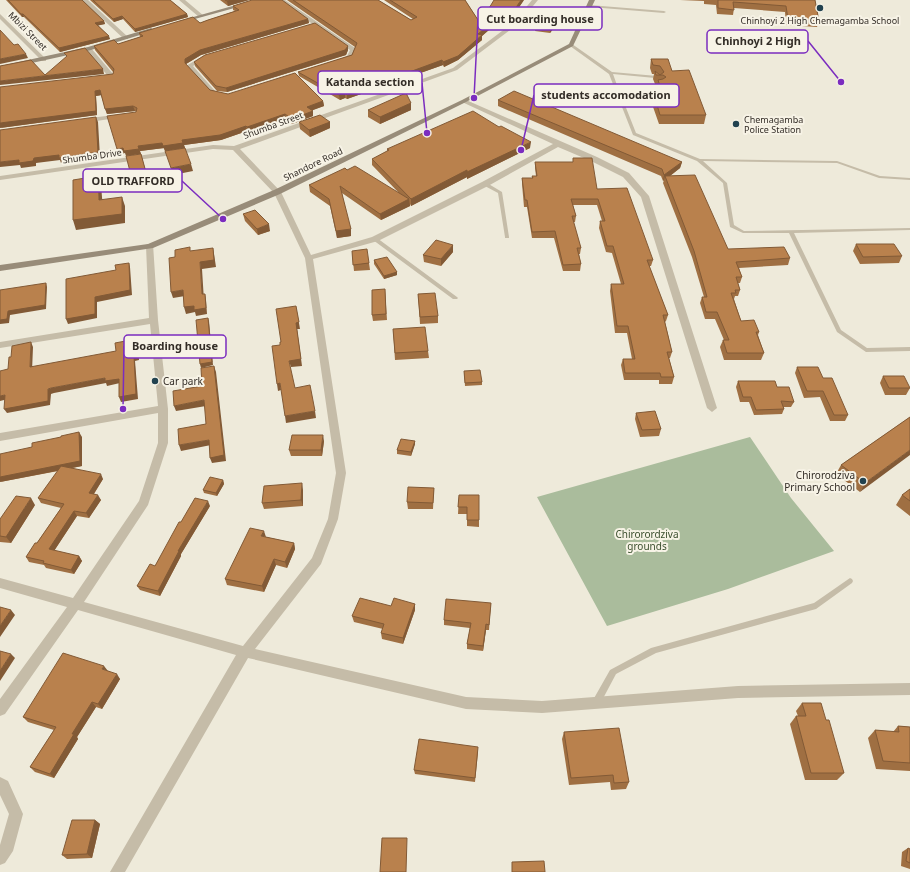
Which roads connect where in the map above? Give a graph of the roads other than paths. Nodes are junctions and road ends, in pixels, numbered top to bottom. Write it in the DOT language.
graph roads {
  1 [pos="85,0"];
  2 [pos="182,0"];
  3 [pos="260,0"];
  4 [pos="281,0"];
  5 [pos="535,0"];
  6 [pos="591,3"];
  7 [pos="664,12"];
  8 [pos="0,16"];
  9 [pos="201,16"];
  10 [pos="178,22"];
  11 [pos="318,24"];
  12 [pos="310,26"];
  13 [pos="156,29"];
  14 [pos="126,38"];
  15 [pos="571,45"];
  16 [pos="89,48"];
  17 [pos="211,55"];
  18 [pos="44,60"];
  19 [pos="336,62"];
  20 [pos="0,68"];
  21 [pos="611,73"];
  22 [pos="97,77"];
  23 [pos="617,89"];
  24 [pos="227,96"];
  25 [pos="464,101"];
  26 [pos="127,115"];
  27 [pos="75,122"];
  28 [pos="558,144"];
  29 [pos="235,148"];
  30 [pos="699,160"];
  31 [pos="0,178"];
  32 [pos="910,179"];
  33 [pos="485,184"];
  34 [pos="277,192"];
  35 [pos="910,229"];
  36 [pos="792,232"];
  37 [pos="507,237"];
  38 [pos="374,239"];
  39 [pos="150,246"];
  40 [pos="310,258"];
  41 [pos="0,268"];
  42 [pos="455,298"];
  43 [pos="154,320"];
  44 [pos="0,346"];
  45 [pos="910,349"];
  46 [pos="712,408"];
  47 [pos="163,409"];
  48 [pos="0,437"];
  49 [pos="850,581"];
  50 [pos="0,583"];
  51 [pos="76,604"];
  52 [pos="244,652"];
  53 [pos="910,689"];
  54 [pos="596,703"];
  55 [pos="0,710"];
  56 [pos="0,784"];
  57 [pos="0,858"];
  58 [pos="116,872"];
  1 -- 14 [label="street"];
  2 -- 9 [label="street"];
  3 -- 9 [label="street"];
  4 -- 11 [label="street"];
  5 -- 29 [label="street, Shumba Street"];
  6 -- 7 [label="lane"];
  6 -- 15 [label="street"];
  8 -- 18 [label="street, Mbizi Street"];
  9 -- 10 [label="street"];
  11 -- 12 [label="street"];
  11 -- 19 [label="street"];
  13 -- 14 [label="street"];
  14 -- 16 [label="street"];
  15 -- 21 [label="lane"];
  15 -- 25 [label="street, Shandore Road"];
  16 -- 18 [label="street"];
  16 -- 22 [label="street"];
  17 -- 24 [label="street"];
  18 -- 20 [label="street"];
  21 -- 23 [label="lane"];
  21 -- 23 [label="lane"];
  23 -- 30 [label="lane"];
  25 -- 28 [label="street"];
  25 -- 34 [label="street, Shandore Road"];
  26 -- 27 [label="street"];
  28 -- 33 [label="street"];
  28 -- 46 [label="street"];
  29 -- 31 [label="street, Shumba Drive"];
  29 -- 34 [label="street, Shumba Street"];
  30 -- 32 [label="lane"];
  30 -- 36 [label="lane"];
  33 -- 37 [label="lane"];
  33 -- 38 [label="street"];
  34 -- 39 [label="street, Shandore Road"];
  34 -- 40 [label="street, Shumba Street"];
  35 -- 36 [label="lane"];
  36 -- 45 [label="lane"];
  38 -- 40 [label="street"];
  38 -- 42 [label="lane"];
  39 -- 41 [label="street, Shandore Road"];
  39 -- 43 [label="street"];
  40 -- 52 [label="street, Shumba Street"];
  43 -- 44 [label="street"];
  43 -- 47 [label="street"];
  47 -- 48 [label="street"];
  47 -- 51 [label="street"];
  49 -- 54 [label="lane"];
  50 -- 51 [label="street"];
  51 -- 52 [label="street"];
  51 -- 55 [label="street"];
  52 -- 54 [label="street"];
  52 -- 58 [label="street, Shumba Street"];
  53 -- 54 [label="street"];
  56 -- 57 [label="street"];
}
